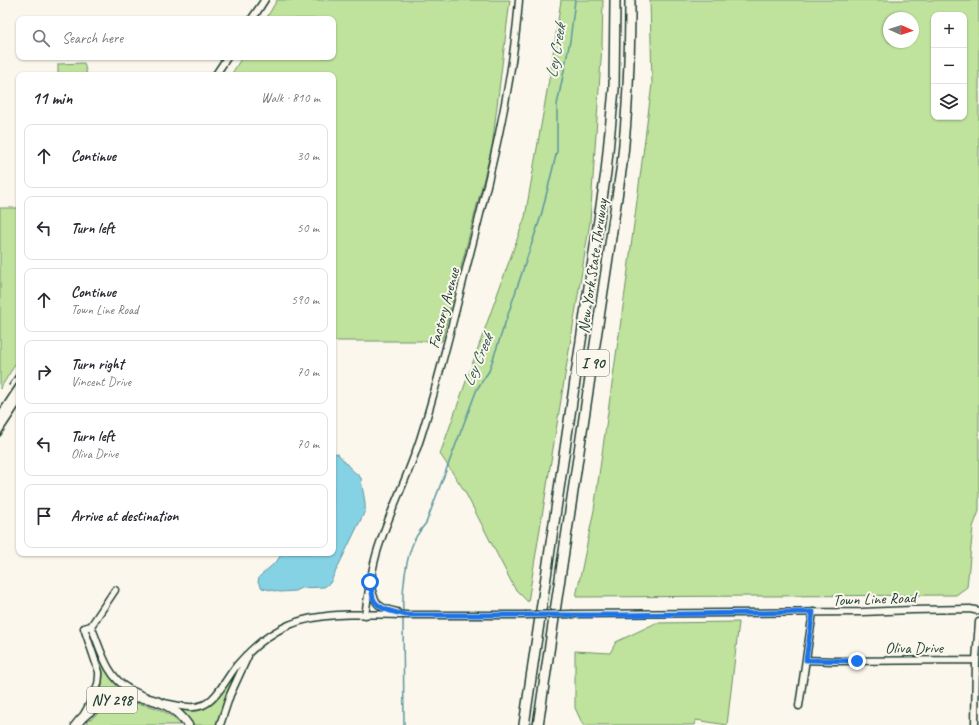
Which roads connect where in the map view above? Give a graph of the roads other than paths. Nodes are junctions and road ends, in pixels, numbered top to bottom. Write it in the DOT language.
graph roads {
  1 [pos="520,0"];
  2 [pos="615,0"];
  3 [pos="630,0"];
  4 [pos="370,582"];
  5 [pos="115,590"];
  6 [pos="979,611"];
  7 [pos="813,612"];
  8 [pos="393,613"];
  9 [pos="365,615"];
  10 [pos="979,622"];
  11 [pos="92,626"];
  12 [pos="251,651"];
  13 [pos="806,660"];
  14 [pos="976,660"];
  15 [pos="148,698"];
  16 [pos="163,702"];
  17 [pos="799,706"];
  18 [pos="79,722"];
  19 [pos="188,725"];
  20 [pos="220,725"];
  21 [pos="524,725"];
  22 [pos="538,725"];
  23 [pos="975,725"];
  1 -- 4 [label="street, Factory Avenue"];
  2 -- 21 [label="highway, New York State Thruway / I 90"];
  3 -- 22 [label="highway, New York State Thruway / I 90"];
  4 -- 8 [label="street"];
  4 -- 9 [label="street, Factory Avenue"];
  5 -- 11 [label="street"];
  6 -- 7 [label="street, Town Line Road"];
  7 -- 8 [label="street, Town Line Road, bridge"];
  7 -- 13 [label="street"];
  8 -- 9 [label="street"];
  9 -- 12 [label="street"];
  10 -- 14 [label="street"];
  11 -- 15 [label="street"];
  11 -- 18 [label="street"];
  12 -- 16 [label="street"];
  12 -- 20 [label="street"];
  13 -- 14 [label="street, Oliva Drive"];
  13 -- 17 [label="street"];
  14 -- 23 [label="street"];
  15 -- 16 [label="main road, NY 298"];
  15 -- 18 [label="main road, NY 298"];
  16 -- 19 [label="main road, NY 298"];
}
